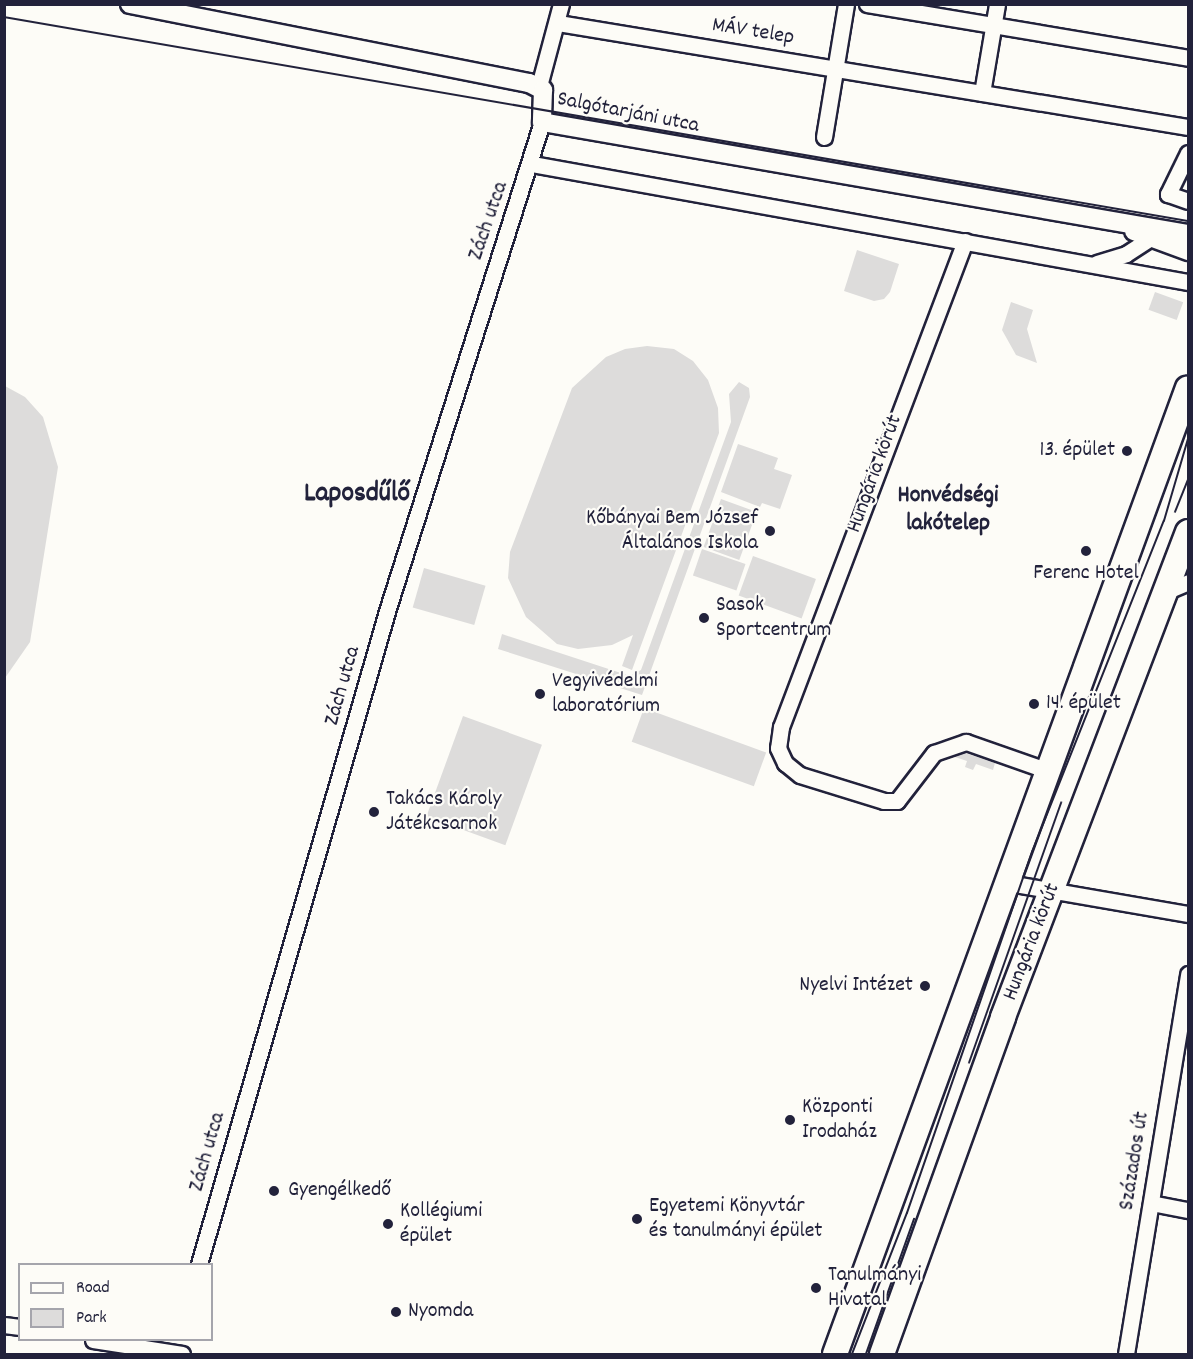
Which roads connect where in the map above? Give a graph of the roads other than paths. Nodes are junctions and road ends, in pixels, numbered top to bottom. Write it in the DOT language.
graph roads {
  1 [pos="130,4"];
  2 [pos="561,4"];
  3 [pos="846,4"];
  4 [pos="867,4"];
  5 [pos="997,4"];
  6 [pos="185,11"];
  7 [pos="558,22"];
  8 [pos="994,25"];
  9 [pos="1188,58"];
  10 [pos="835,69"];
  11 [pos="539,86"];
  12 [pos="982,93"];
  13 [pos="542,122"];
  14 [pos="1188,127"];
  15 [pos="824,137"];
  16 [pos="1188,153"];
  17 [pos="532,164"];
  18 [pos="1188,201"];
  19 [pos="1156,234"];
  20 [pos="1188,234"];
  21 [pos="965,241"];
  22 [pos="1188,251"];
  23 [pos="1091,264"];
  24 [pos="1188,282"];
  25 [pos="1188,388"];
  26 [pos="1186,552"];
  27 [pos="1188,582"];
  28 [pos="1165,592"];
  29 [pos="1049,771"];
  30 [pos="1008,883"];
  31 [pos="1052,891"];
  32 [pos="1188,914"];
  33 [pos="1188,974"];
  34 [pos="1151,1203"];
  35 [pos="1188,1210"];
  36 [pos="199,1263"];
  37 [pos="102,1341"];
  38 [pos="177,1349"];
  39 [pos="835,1354"];
  40 [pos="882,1354"];
  41 [pos="1126,1354"];
  1 -- 6 [label="street, Salgótarjáni utca"];
  2 -- 7 [label="street"];
  3 -- 10 [label="street"];
  4 -- 8 [label="street"];
  5 -- 8 [label="street"];
  6 -- 11 [label="street, Salgótarjáni utca"];
  7 -- 10 [label="street, MÁV telep"];
  7 -- 11 [label="street"];
  8 -- 9 [label="street"];
  8 -- 12 [label="street"];
  10 -- 12 [label="street, MÁV telep"];
  10 -- 15 [label="street"];
  11 -- 13 [label="street, Salgótarjáni utca"];
  12 -- 14 [label="street, MÁV telep"];
  13 -- 17 [label="street, Zách utca"];
  13 -- 19 [label="street, Salgótarjáni utca"];
  16 -- 18 [label="street"];
  17 -- 21 [label="street"];
  17 -- 36 [label="street, Zách utca"];
  19 -- 20 [label="street, Salgótarjáni utca"];
  19 -- 22 [label="street, Salgótarjáni utca"];
  19 -- 23 [label="street"];
  21 -- 23 [label="street"];
  21 -- 29 [label="street, Hungária körút"];
  23 -- 24 [label="street"];
  25 -- 29 [label="main road, Hungária körút"];
  26 -- 28 [label="main road, Hungária körút"];
  27 -- 28 [label="street"];
  28 -- 31 [label="main road, Hungária körút"];
  29 -- 30 [label="main road, Hungária körút"];
  30 -- 31 [label="street"];
  30 -- 39 [label="main road, Hungária körút"];
  31 -- 32 [label="street"];
  31 -- 40 [label="main road, Hungária körút"];
  33 -- 34 [label="street, Százados út"];
  34 -- 35 [label="street"];
  34 -- 41 [label="street, Százados út"];
  37 -- 38 [label="street"];
}
